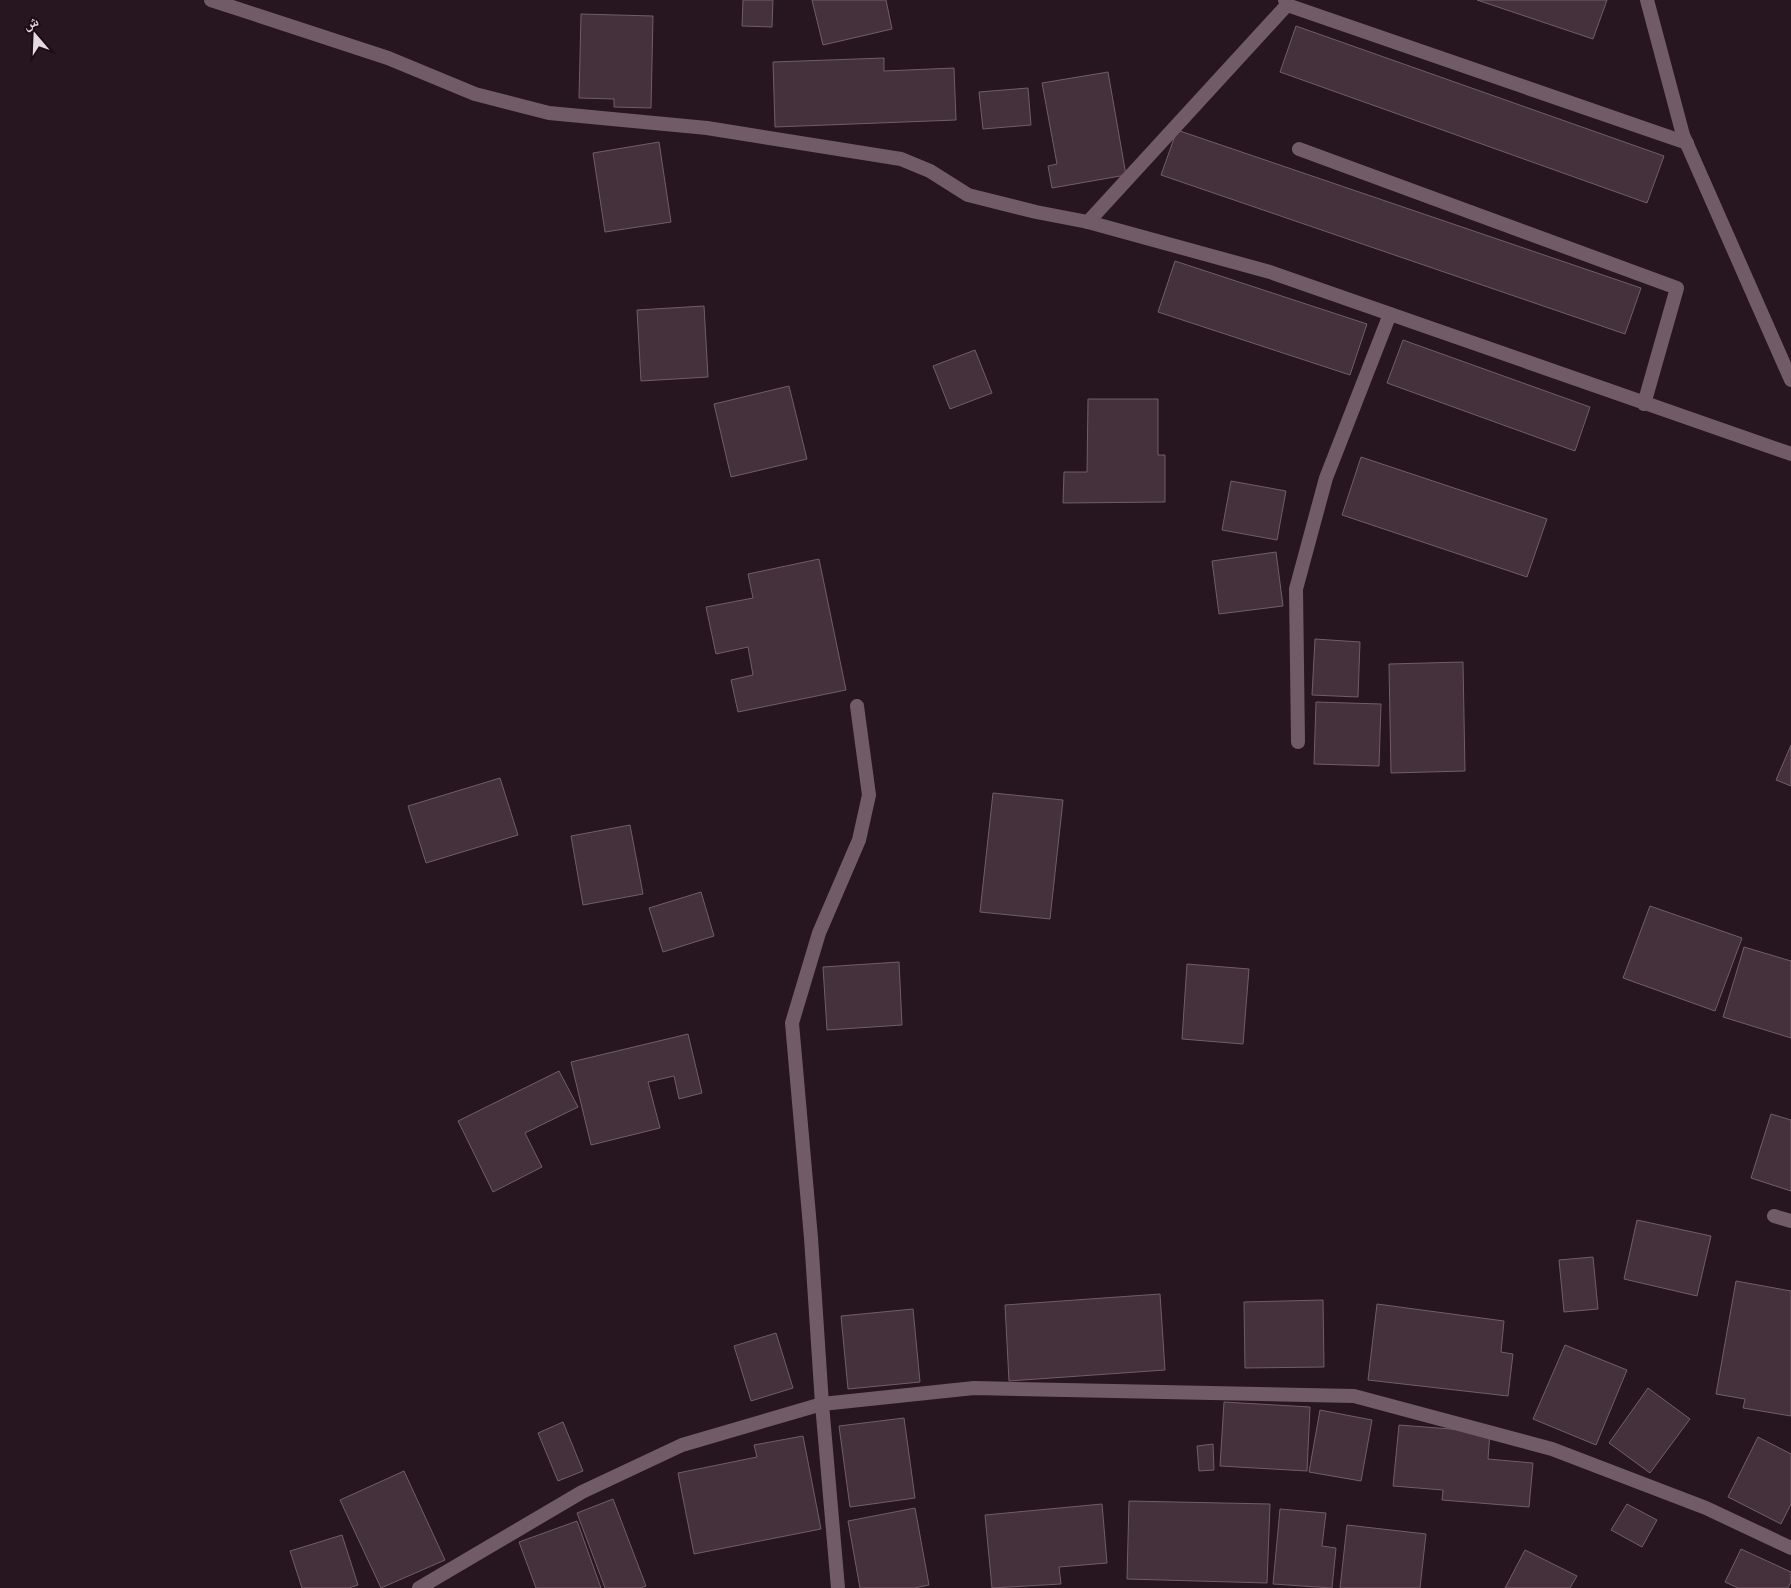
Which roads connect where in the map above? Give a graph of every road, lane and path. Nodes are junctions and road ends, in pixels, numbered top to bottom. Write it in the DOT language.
graph roads {
  1 [pos="211,0"];
  2 [pos="1647,0"];
  3 [pos="1286,3"];
  4 [pos="1687,143"];
  5 [pos="1299,149"];
  6 [pos="1088,222"];
  7 [pos="1390,314"];
  8 [pos="1791,380"];
  9 [pos="1644,404"];
  10 [pos="1791,454"];
  11 [pos="857,706"];
  12 [pos="1298,742"];
  13 [pos="1774,1216"];
  14 [pos="1791,1220"];
  15 [pos="822,1404"];
  16 [pos="1791,1548"];
  17 [pos="419,1588"];
  18 [pos="838,1588"];
  1 -- 6 [label="street"];
  2 -- 4 [label="street"];
  3 -- 4 [label="street"];
  3 -- 6 [label="street"];
  4 -- 8 [label="street"];
  5 -- 9 [label="street"];
  6 -- 7 [label="street"];
  7 -- 9 [label="street"];
  7 -- 12 [label="street"];
  9 -- 10 [label="street"];
  11 -- 15 [label="street"];
  13 -- 14 [label="street"];
  15 -- 16 [label="street"];
  15 -- 17 [label="street"];
  15 -- 18 [label="street"];
}
